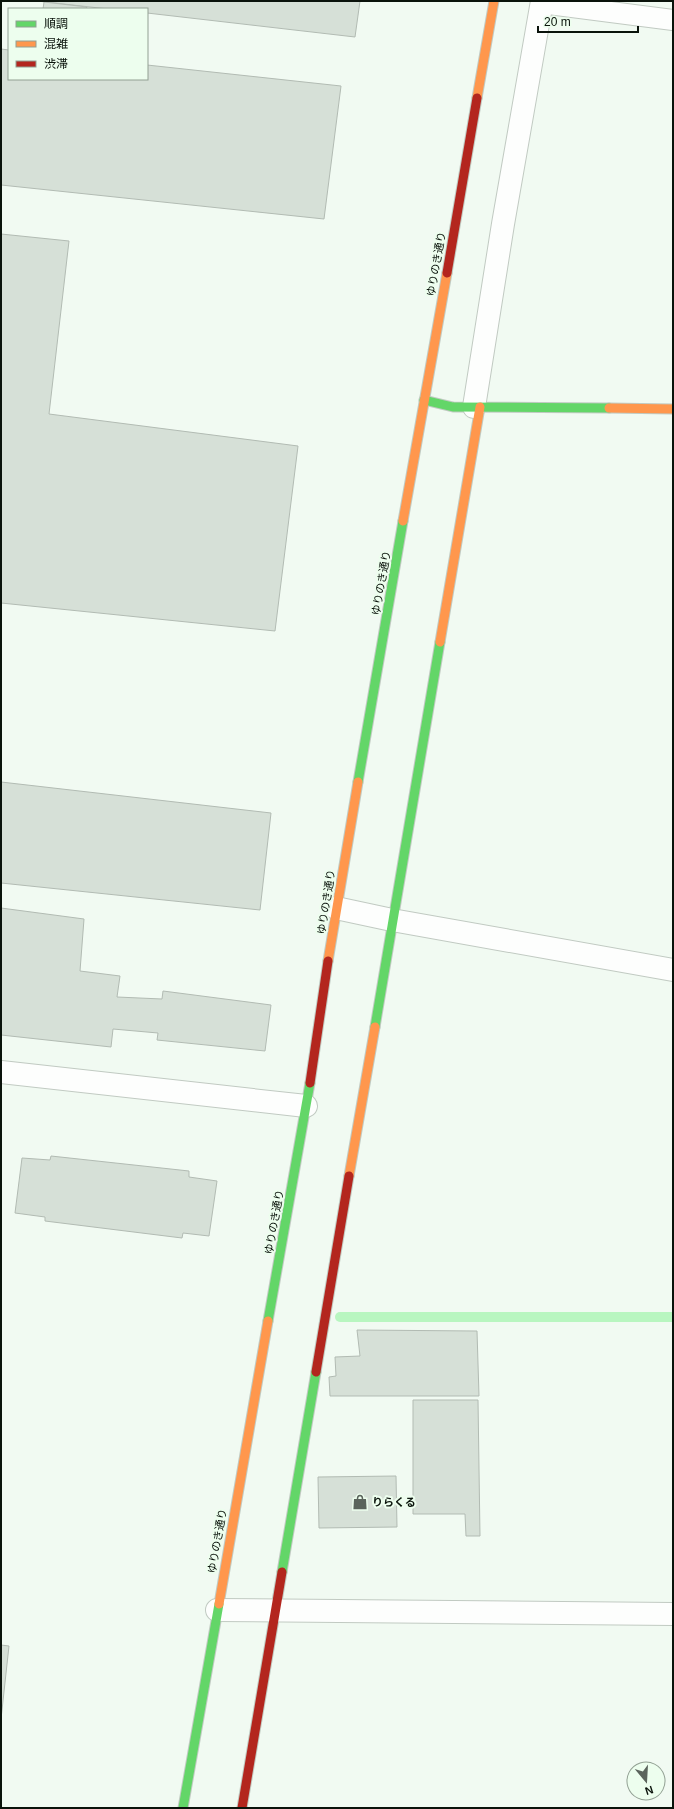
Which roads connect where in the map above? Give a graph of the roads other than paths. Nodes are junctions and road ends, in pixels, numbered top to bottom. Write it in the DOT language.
graph roads {
  1 [pos="494,1"];
  2 [pos="542,2"];
  3 [pos="673,20"];
  4 [pos="424,400"];
  5 [pos="477,407"];
  6 [pos="673,409"];
  7 [pos="336,908"];
  8 [pos="392,920"];
  9 [pos="673,970"];
  10 [pos="1,1072"];
  11 [pos="306,1106"];
  12 [pos="217,1610"];
  13 [pos="275,1611"];
  14 [pos="673,1614"];
  15 [pos="183,1808"];
  16 [pos="242,1808"];
  1 -- 4 [label="street, ゆりのき通り"];
  2 -- 3 [label="lane"];
  2 -- 5 [label="street"];
  4 -- 5 [label="street"];
  4 -- 7 [label="street, ゆりのき通り"];
  5 -- 6 [label="street"];
  5 -- 8 [label="street"];
  7 -- 8 [label="street"];
  7 -- 11 [label="street, ゆりのき通り"];
  8 -- 9 [label="street"];
  8 -- 13 [label="street"];
  10 -- 11 [label="street"];
  11 -- 12 [label="street, ゆりのき通り"];
  12 -- 13 [label="street"];
  12 -- 15 [label="street, ゆりのき通り"];
  13 -- 14 [label="street"];
  13 -- 16 [label="street"];
}
